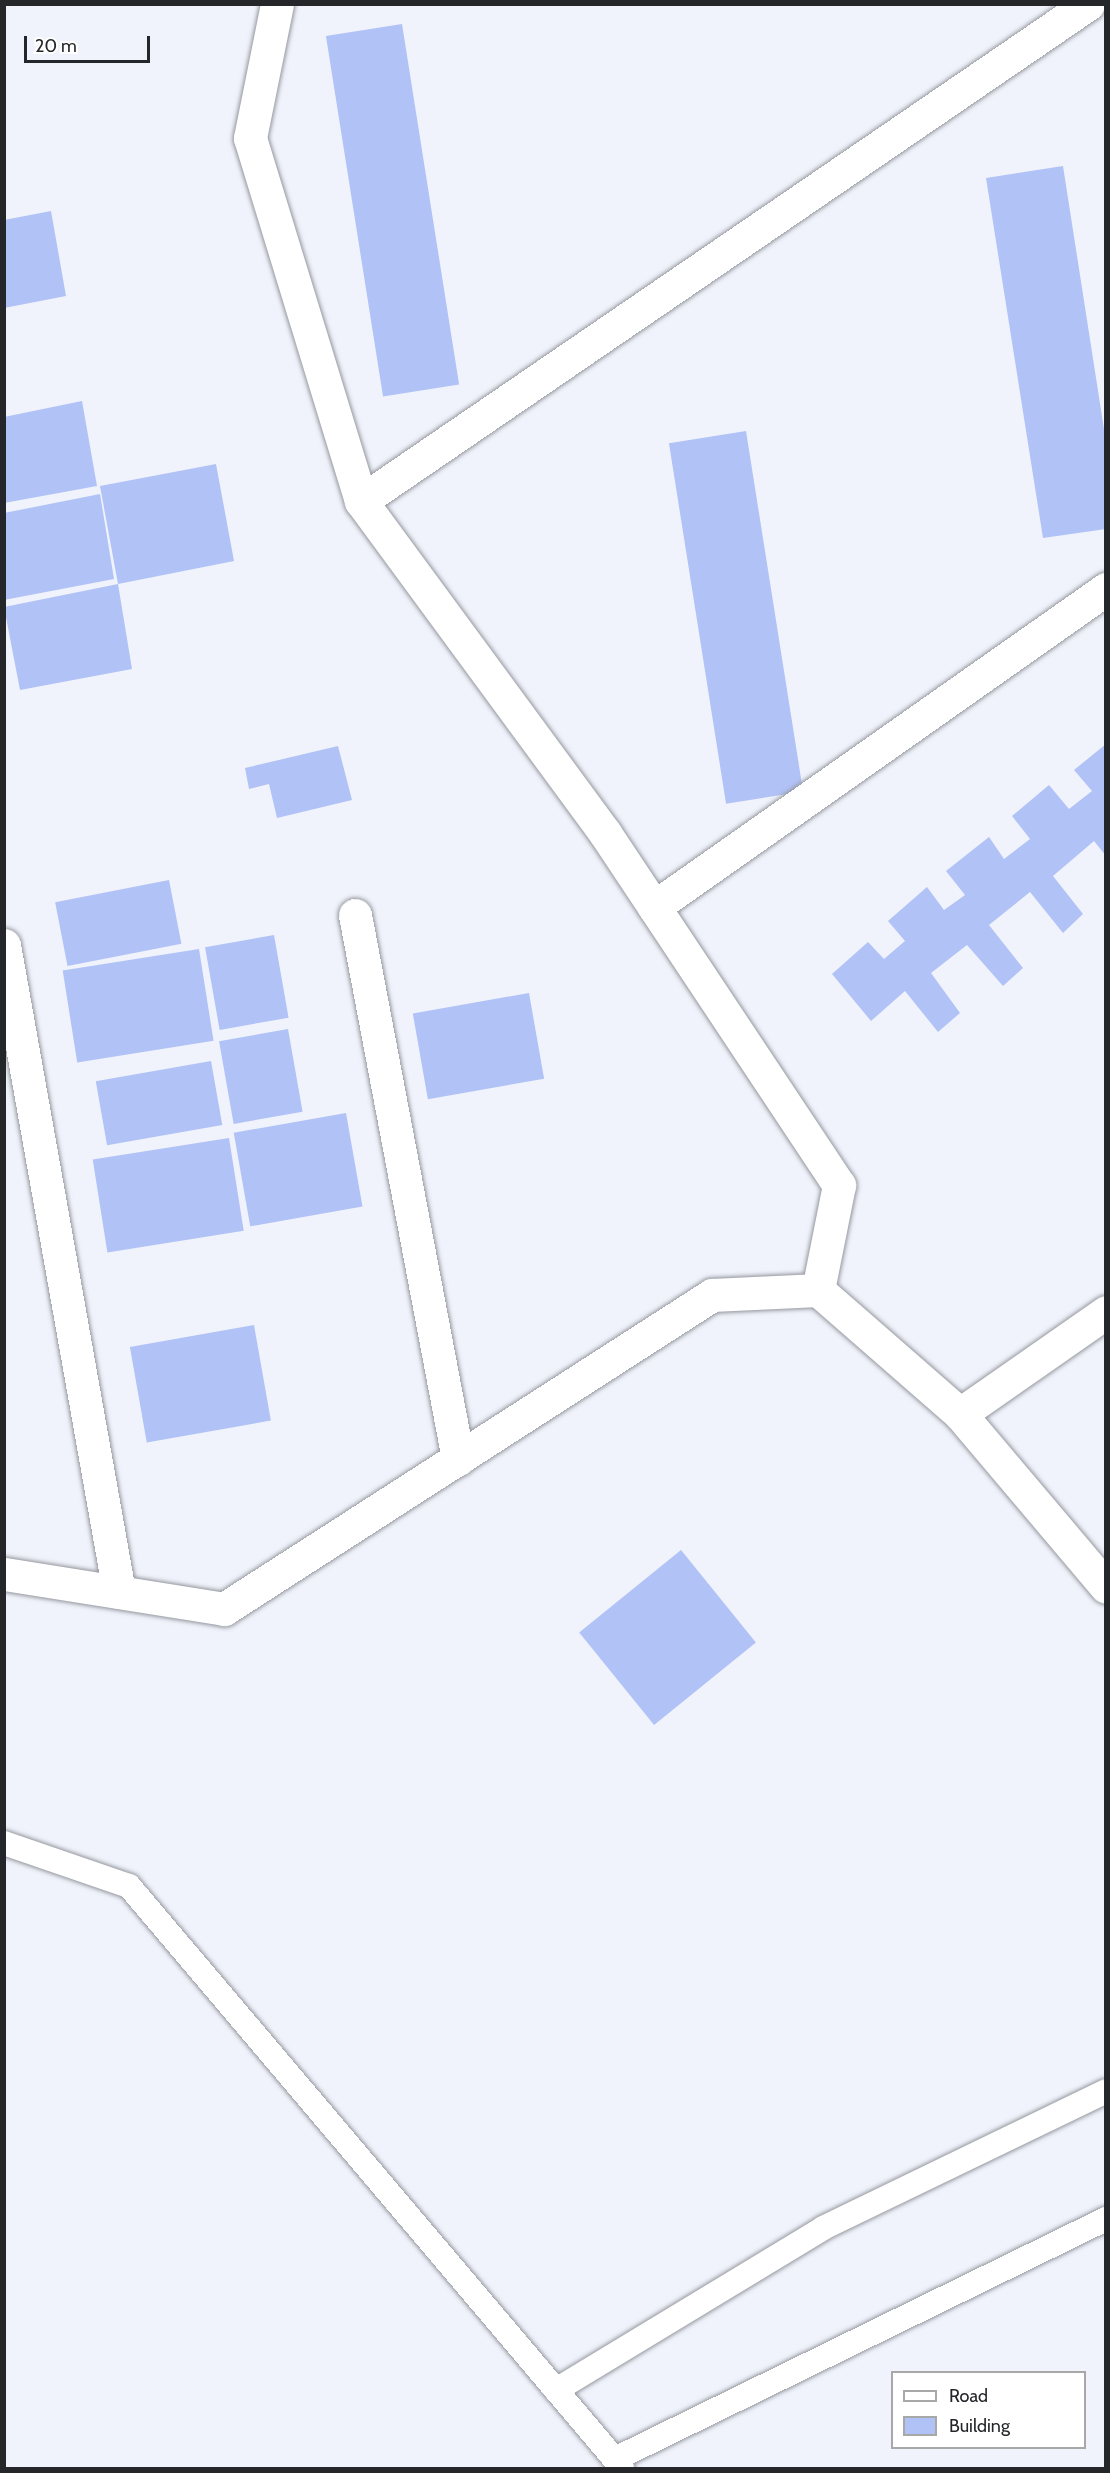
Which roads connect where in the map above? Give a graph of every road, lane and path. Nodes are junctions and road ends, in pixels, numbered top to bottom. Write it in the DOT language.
graph roads {
  1 [pos="277,4"];
  2 [pos="1088,4"];
  3 [pos="361,501"];
  4 [pos="1106,589"];
  5 [pos="654,907"];
  6 [pos="355,915"];
  7 [pos="4,945"];
  8 [pos="818,1290"];
  9 [pos="1106,1312"];
  10 [pos="960,1414"];
  11 [pos="458,1459"];
  12 [pos="4,1574"];
  13 [pos="1106,1587"];
  14 [pos="119,1592"];
  15 [pos="4,1843"];
  16 [pos="1106,2091"];
  17 [pos="1106,2218"];
  18 [pos="556,2390"];
  19 [pos="619,2464"];
  1 -- 3 [label="street"];
  2 -- 3 [label="street"];
  3 -- 5 [label="street"];
  4 -- 5 [label="street"];
  5 -- 8 [label="street"];
  6 -- 11 [label="street"];
  7 -- 14 [label="street"];
  8 -- 10 [label="street"];
  8 -- 11 [label="street"];
  9 -- 10 [label="street"];
  10 -- 13 [label="street"];
  11 -- 14 [label="street"];
  12 -- 14 [label="street"];
  15 -- 18 [label="lane"];
  16 -- 18 [label="lane"];
  17 -- 19 [label="lane"];
  18 -- 19 [label="lane"];
}
